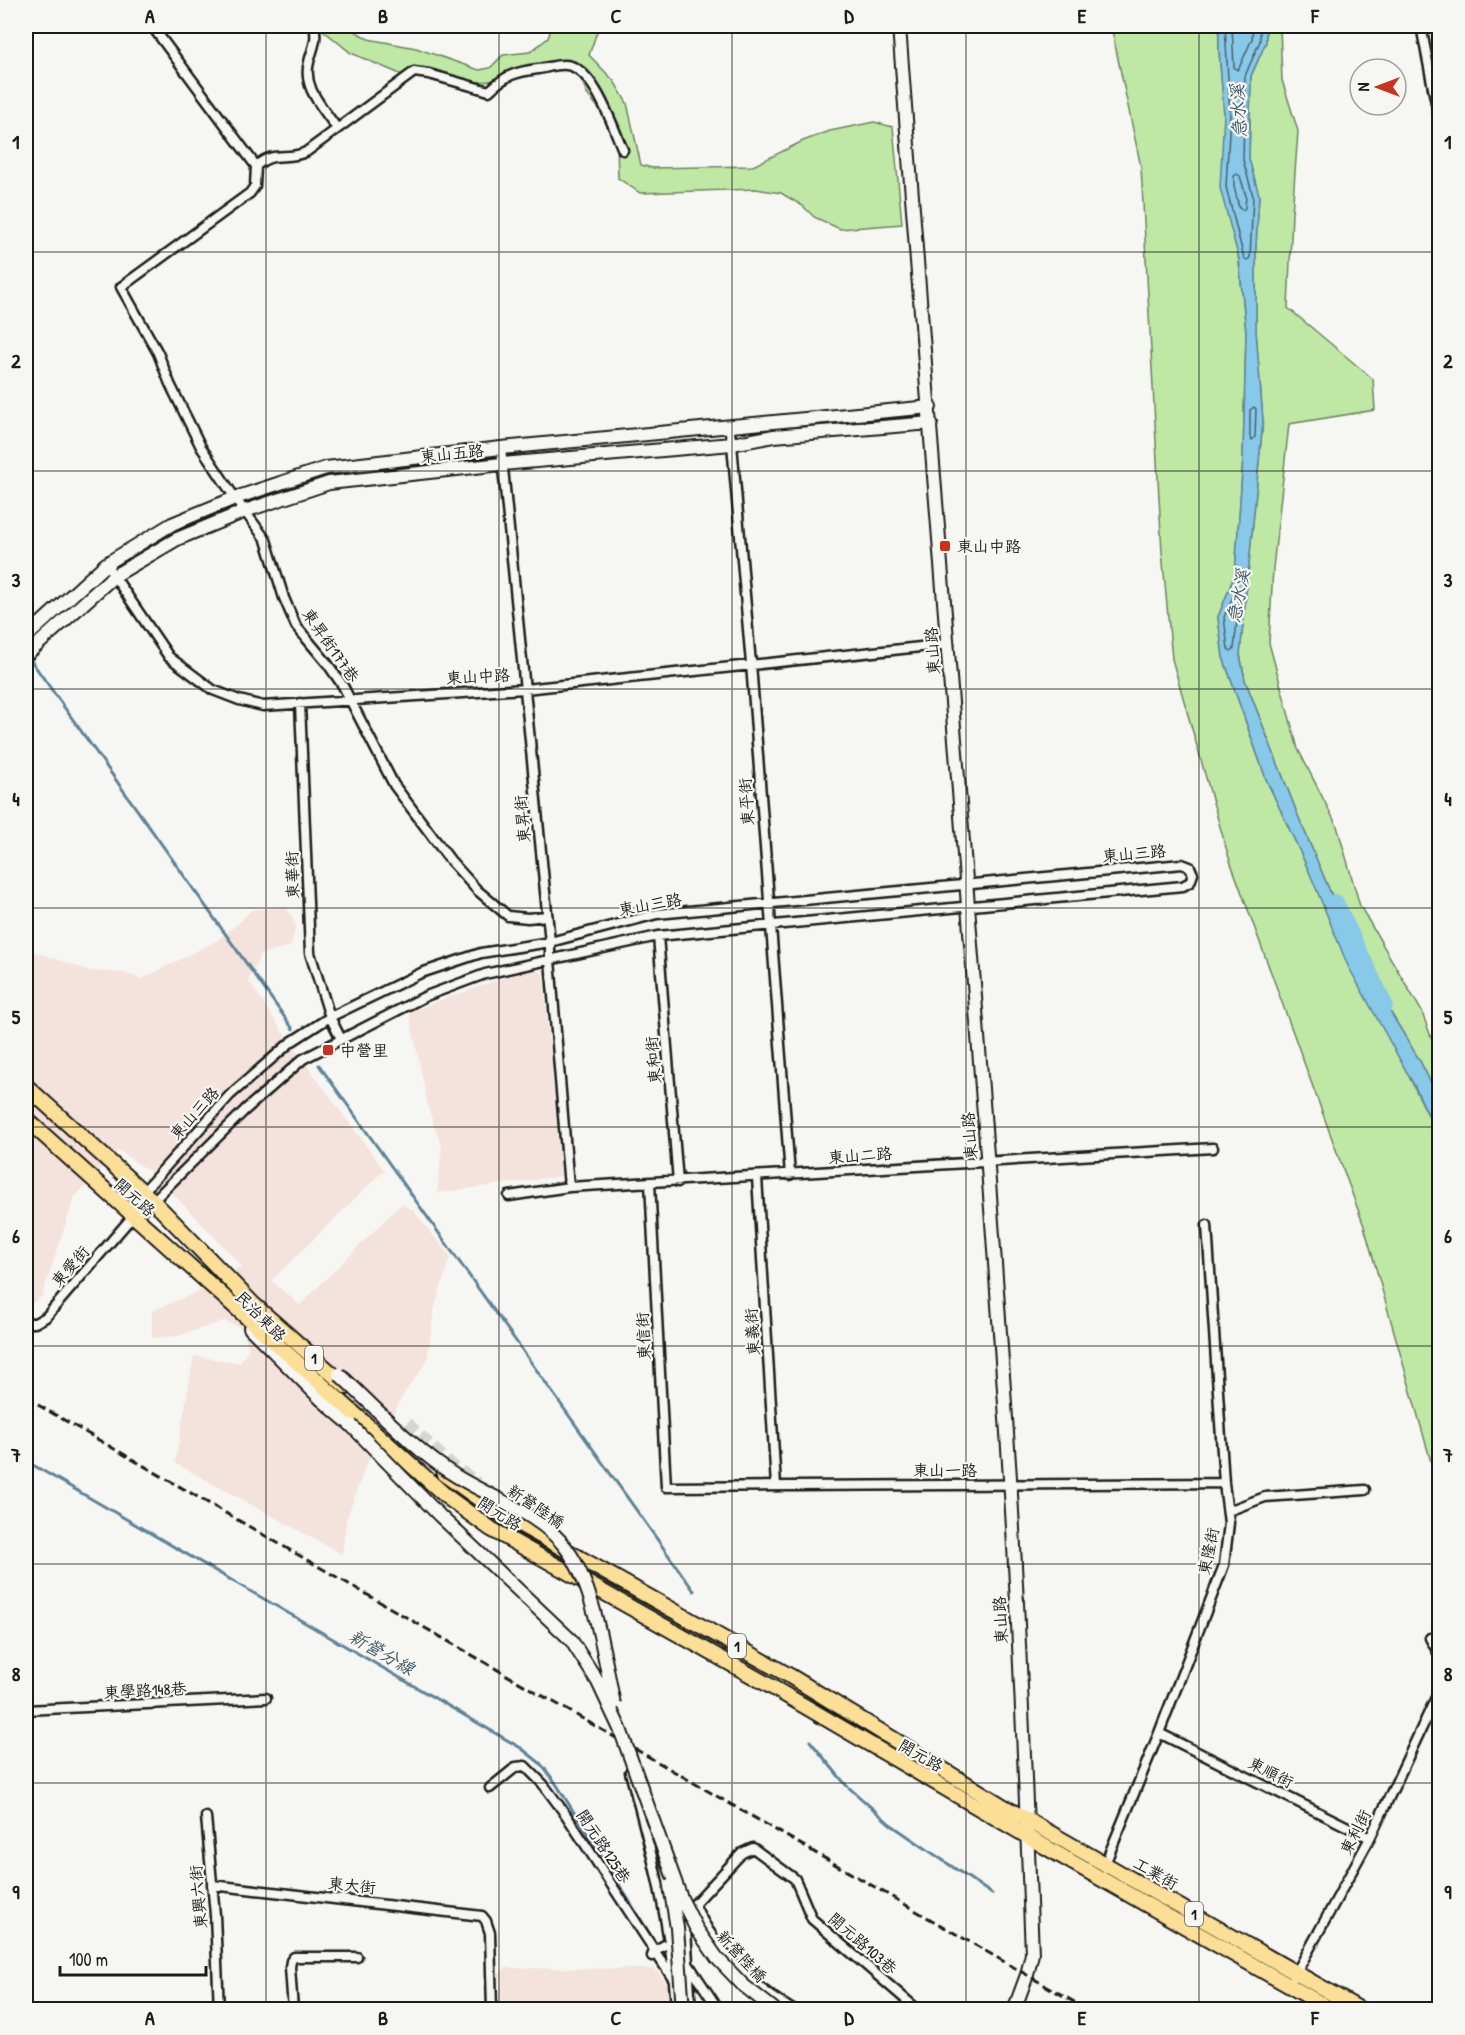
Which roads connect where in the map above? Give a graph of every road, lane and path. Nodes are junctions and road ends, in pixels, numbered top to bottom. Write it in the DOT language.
graph roads {
  1 [pos="152,26"];
  2 [pos="314,26"];
  3 [pos="899,26"];
  4 [pos="1421,26"];
  5 [pos="1438,107"];
  6 [pos="1440,124"];
  7 [pos="337,129"];
  8 [pos="623,150"];
  9 [pos="256,166"];
  10 [pos="930,407"];
  11 [pos="931,423"];
  12 [pos="729,427"];
  13 [pos="732,444"];
  14 [pos="501,448"];
  15 [pos="502,464"];
  16 [pos="235,498"];
  17 [pos="245,511"];
  18 [pos="106,564"];
  19 [pos="114,576"];
  20 [pos="26,637"];
  21 [pos="949,644"];
  22 [pos="26,655"];
  23 [pos="751,664"];
  24 [pos="525,689"];
  25 [pos="349,699"];
  26 [pos="300,703"];
  27 [pos="967,884"];
  28 [pos="769,905"];
  29 [pos="969,905"];
  30 [pos="546,916"];
  31 [pos="770,925"];
  32 [pos="658,936"];
  33 [pos="550,942"];
  34 [pos="550,960"];
  35 [pos="330,1017"];
  36 [pos="342,1039"];
  37 [pos="26,1086"];
  38 [pos="26,1119"];
  39 [pos="1213,1148"];
  40 [pos="988,1162"];
  41 [pos="790,1175"];
  42 [pos="757,1177"];
  43 [pos="678,1182"];
  44 [pos="650,1183"];
  45 [pos="569,1187"];
  46 [pos="148,1196"];
  47 [pos="509,1196"];
  48 [pos="132,1217"];
  49 [pos="1207,1225"];
  50 [pos="188,1234"];
  51 [pos="174,1253"];
  52 [pos="26,1320"];
  53 [pos="339,1374"];
  54 [pos="351,1425"];
  55 [pos="1224,1483"];
  56 [pos="1010,1484"];
  57 [pos="776,1486"];
  58 [pos="666,1487"];
  59 [pos="1365,1490"];
  60 [pos="1228,1511"];
  61 [pos="456,1540"];
  62 [pos="477,1549"];
  63 [pos="1430,1638"];
  64 [pos="1440,1656"];
  65 [pos="1440,1689"];
  66 [pos="266,1698"];
  67 [pos="26,1710"];
  68 [pos="620,1729"];
  69 [pos="1159,1733"];
  70 [pos="629,1769"];
  71 [pos="490,1788"];
  72 [pos="206,1817"];
  73 [pos="1027,1820"];
  74 [pos="1028,1836"];
  75 [pos="1370,1838"];
  76 [pos="664,1853"];
  77 [pos="1105,1863"];
  78 [pos="212,1885"];
  79 [pos="694,1904"];
  80 [pos="685,1914"];
  81 [pos="670,1942"];
  82 [pos="653,1953"];
  83 [pos="357,1956"];
  84 [pos="688,1962"];
  85 [pos="1297,1972"];
  86 [pos="675,1983"];
  87 [pos="1290,1985"];
  88 [pos="219,2010"];
  89 [pos="293,2010"];
  90 [pos="492,2010"];
  91 [pos="676,2010"];
  92 [pos="683,2010"];
  93 [pos="692,2010"];
  94 [pos="719,2010"];
  95 [pos="775,2010"];
  96 [pos="793,2010"];
  97 [pos="918,2010"];
  98 [pos="1014,2010"];
  99 [pos="1332,2010"];
  100 [pos="1361,2010"];
  1 -- 9 [label="street"];
  2 -- 7 [label="street"];
  3 -- 10 [label="street, 東山路"];
  4 -- 5 [label="street"];
  5 -- 6 [label="street"];
  7 -- 8 [label="street"];
  7 -- 9 [label="street"];
  9 -- 16 [label="street, 東昇街177巷"];
  10 -- 11 [label="street, 東山路"];
  10 -- 12 [label="street, 東山五路"];
  11 -- 13 [label="street, 東山五路"];
  11 -- 21 [label="street, 東山路"];
  12 -- 13 [label="street, 東平街"];
  12 -- 14 [label="street, 東山五路"];
  13 -- 15 [label="street, 東山五路"];
  13 -- 23 [label="street, 東平街"];
  14 -- 15 [label="street, 東昇街"];
  14 -- 16 [label="street, 東山五路"];
  15 -- 17 [label="street, 東山五路"];
  15 -- 24 [label="street, 東昇街"];
  16 -- 17 [label="street, 東昇街177巷"];
  16 -- 18 [label="street, 東山五路"];
  17 -- 19 [label="street, 東山五路"];
  17 -- 25 [label="street, 東昇街177巷"];
  18 -- 19 [label="street, 東山中路"];
  18 -- 20 [label="street, 東山五路"];
  19 -- 22 [label="street, 東山五路"];
  19 -- 26 [label="street, 東山中路"];
  21 -- 23 [label="street, 東山中路"];
  21 -- 27 [label="street, 東山路"];
  23 -- 24 [label="street, 東山中路"];
  23 -- 28 [label="street, 東平街"];
  24 -- 25 [label="street, 東山中路"];
  24 -- 30 [label="street, 東昇街"];
  25 -- 26 [label="street, 東山中路"];
  25 -- 30 [label="street"];
  26 -- 35 [label="street, 東華街"];
  27 -- 28 [label="street, 東山三路"];
  27 -- 29 [label="street, 東山路"];
  27 -- 29 [label="street, 東山三路"];
  28 -- 31 [label="street, 東平街"];
  28 -- 33 [label="street, 東山三路"];
  29 -- 31 [label="street, 東山三路"];
  29 -- 40 [label="street, 東山路"];
  30 -- 33 [label="street, 東昇街"];
  31 -- 32 [label="street, 東山三路"];
  31 -- 41 [label="street, 東平街"];
  32 -- 34 [label="street, 東山三路"];
  32 -- 43 [label="street, 東和街"];
  33 -- 34 [label="street, 東昇街"];
  33 -- 35 [label="street, 東山三路"];
  34 -- 36 [label="street, 東山三路"];
  34 -- 45 [label="street, 東昇街"];
  35 -- 36 [label="street, 東華街"];
  35 -- 46 [label="street, 東山三路"];
  36 -- 46 [label="street, 東山三路"];
  37 -- 46 [label="main road, 開元路 / 1"];
  38 -- 48 [label="main road, 開元路 / 1"];
  39 -- 40 [label="street, 東山二路"];
  40 -- 41 [label="street, 東山二路"];
  40 -- 56 [label="street, 東山路"];
  41 -- 42 [label="street, 東山二路"];
  42 -- 43 [label="street, 東山二路"];
  42 -- 57 [label="street, 東義街"];
  43 -- 44 [label="street, 東山二路"];
  44 -- 45 [label="street, 東山二路"];
  44 -- 58 [label="street, 東信街"];
  45 -- 47 [label="street, 東山二路"];
  46 -- 48 [label="street, 東山三路"];
  46 -- 48 [label="street, 東山三路"];
  46 -- 50 [label="main road, 開元路 / 1"];
  48 -- 51 [label="main road, 開元路 / 1"];
  48 -- 52 [label="street, 東愛街"];
  49 -- 55 [label="street, 東隆街"];
  50 -- 53 [label="street, 開元路"];
  50 -- 73 [label="main road, 開元路 / 1"];
  51 -- 54 [label="street, 民治東路"];
  51 -- 74 [label="main road, 開元路 / 1"];
  53 -- 68 [label="street, 新營陸橋, bridge"];
  54 -- 68 [label="street, 新營陸橋, bridge"];
  55 -- 56 [label="street, 東山一路"];
  55 -- 60 [label="street, 東隆街"];
  56 -- 57 [label="street, 東山一路"];
  56 -- 73 [label="street, 東山路"];
  57 -- 58 [label="street, 東山一路"];
  59 -- 60 [label="street"];
  60 -- 69 [label="street, 東隆街"];
  61 -- 62 [label="street"];
  63 -- 64 [label="street"];
  65 -- 75 [label="street, 東利街"];
  66 -- 67 [label="street, 東學路148巷"];
  68 -- 76 [label="street, 新營陸橋, bridge"];
  69 -- 75 [label="street, 東順街"];
  69 -- 77 [label="street, 東隆街"];
  70 -- 81 [label="street"];
  71 -- 82 [label="street, 開元路125巷"];
  72 -- 78 [label="street, 東興六街"];
  73 -- 74 [label="street, 東山路"];
  73 -- 77 [label="main road, 工業街 / 1"];
  74 -- 87 [label="main road, 工業街 / 1"];
  74 -- 98 [label="street, 東山路"];
  75 -- 85 [label="street, 東利街"];
  76 -- 92 [label="street, 新營陸橋, bridge"];
  76 -- 95 [label="street, 新營陸橋, bridge"];
  77 -- 85 [label="main road, 工業街 / 1"];
  78 -- 88 [label="street, 東興六街"];
  78 -- 90 [label="street, 東大街"];
  79 -- 80 [label="street, 開元路103巷"];
  79 -- 96 [label="street"];
  79 -- 97 [label="street, 開元路103巷"];
  80 -- 81 [label="street, 開元路103巷"];
  80 -- 84 [label="street"];
  81 -- 82 [label="street"];
  81 -- 86 [label="street"];
  82 -- 86 [label="street, 開元路125巷"];
  83 -- 89 [label="street"];
  84 -- 93 [label="street"];
  84 -- 94 [label="street"];
  85 -- 87 [label="street, 東利街"];
  85 -- 100 [label="main road, 工業街 / 1"];
  86 -- 91 [label="street"];
  87 -- 99 [label="main road, 工業街 / 1"];
}
